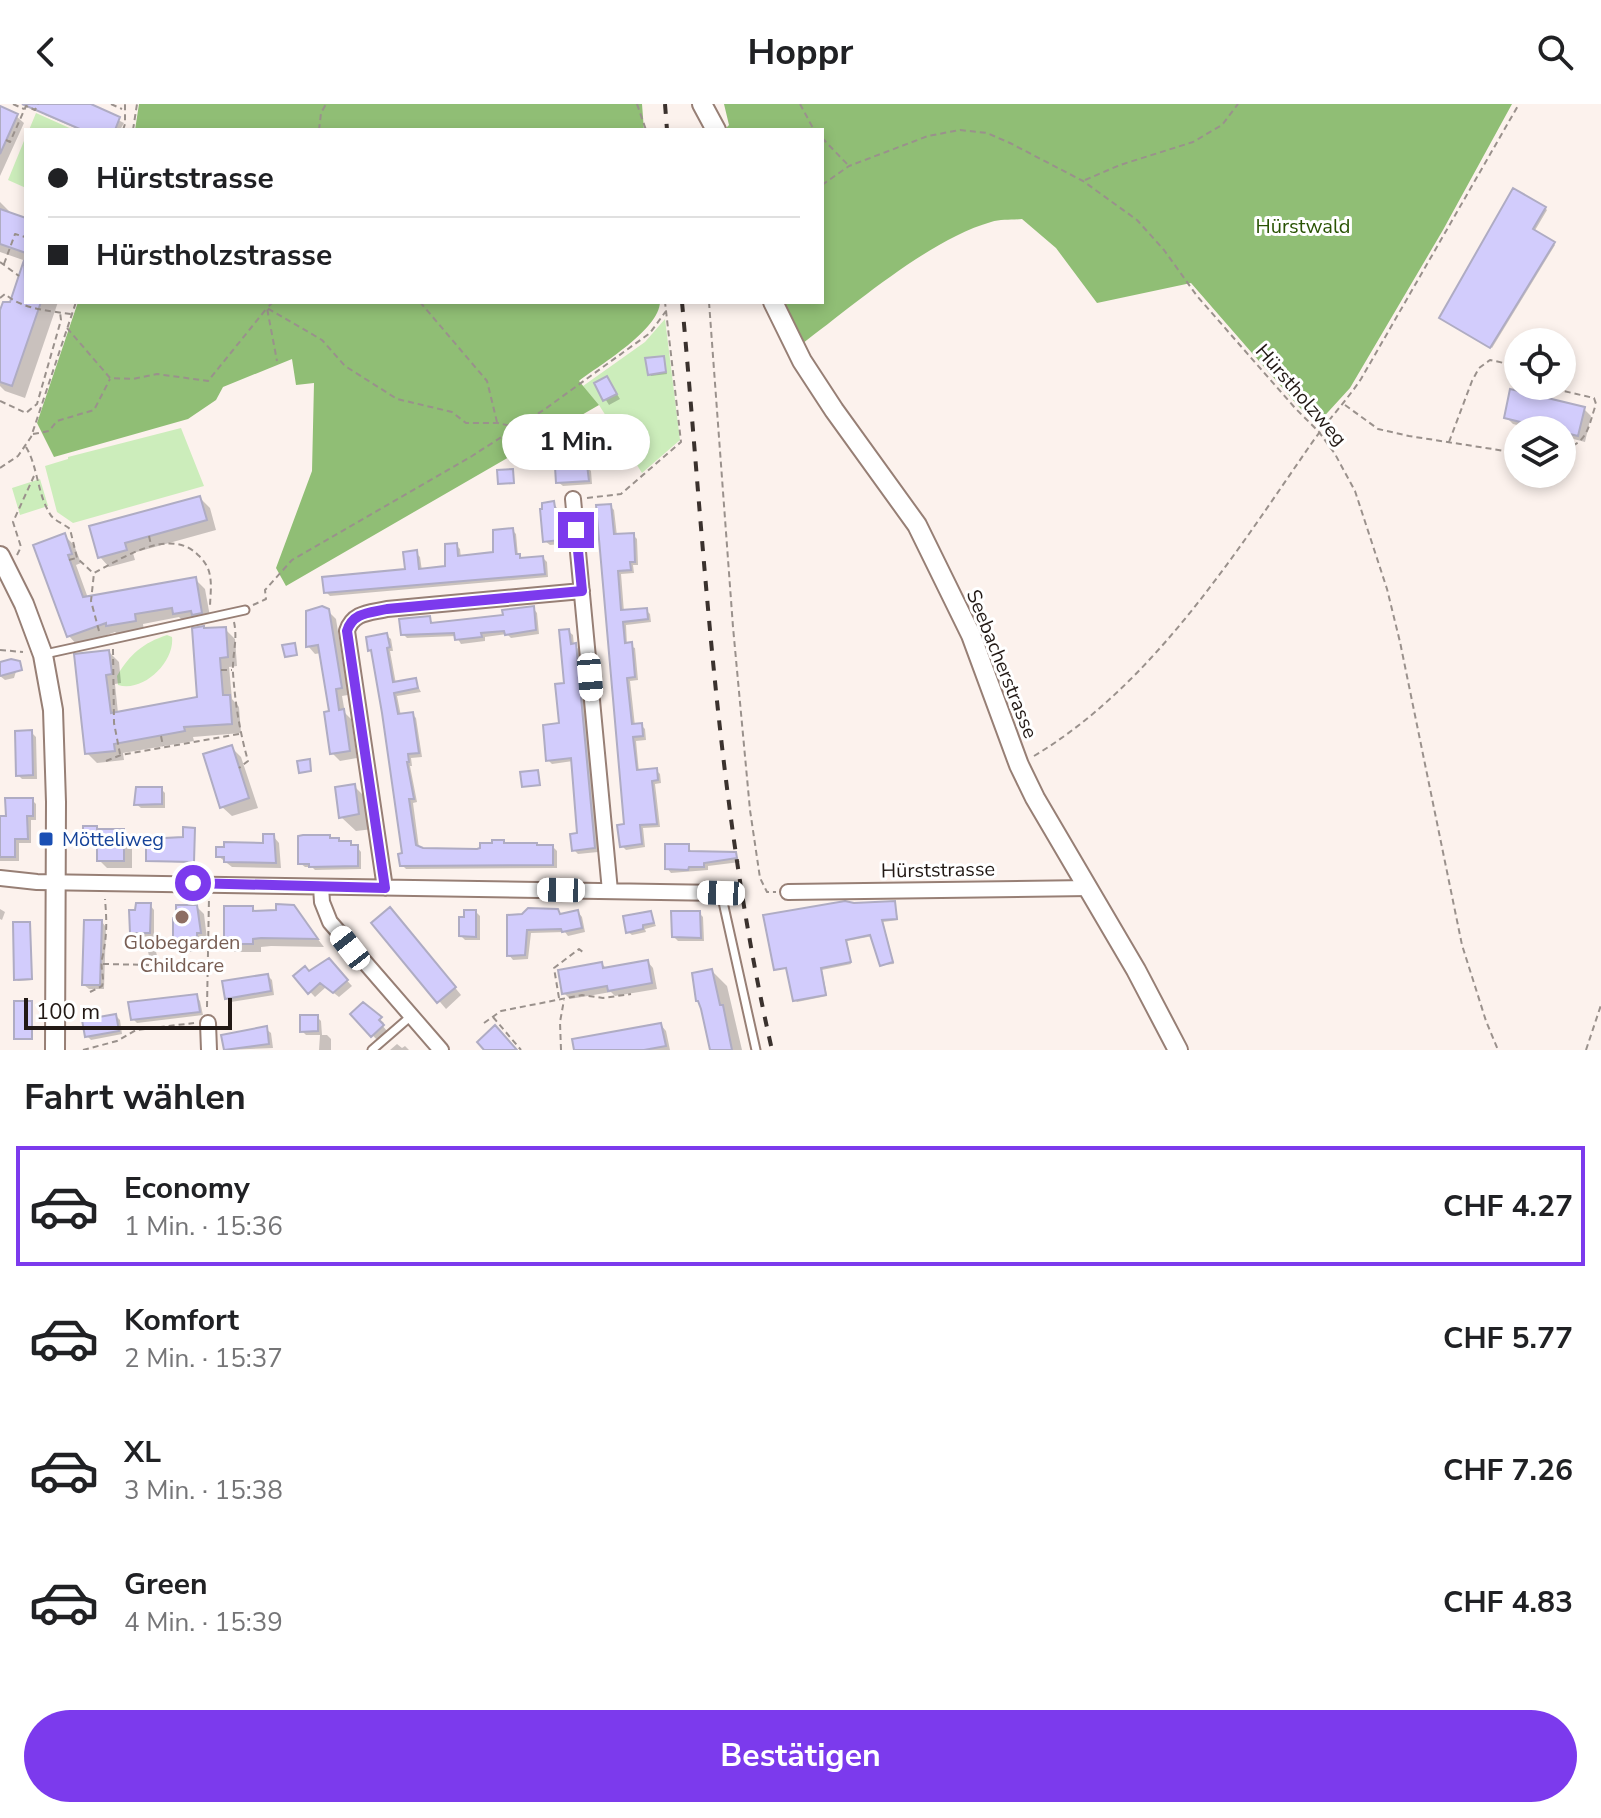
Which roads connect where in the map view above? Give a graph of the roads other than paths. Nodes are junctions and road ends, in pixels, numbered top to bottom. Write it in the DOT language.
graph roads {
  1 [pos="702,104"];
  2 [pos="715,128"];
  3 [pos="774,304"];
  4 [pos="573,499"];
  5 [pos="8,556"];
  6 [pos="582,591"];
  7 [pos="245,610"];
  8 [pos="36,653"];
  9 [pos="0,878"];
  10 [pos="56,882"];
  11 [pos="321,887"];
  12 [pos="385,888"];
  13 [pos="1089,888"];
  14 [pos="610,891"];
  15 [pos="788,892"];
  16 [pos="721,893"];
  17 [pos="411,1016"];
  18 [pos="208,1023"];
  19 [pos="55,1050"];
  20 [pos="209,1050"];
  21 [pos="372,1050"];
  22 [pos="441,1050"];
  23 [pos="756,1050"];
  24 [pos="1178,1050"];
  1 -- 2 [label="street"];
  3 -- 13 [label="street, Seebacherstrasse"];
  4 -- 6 [label="street"];
  5 -- 8 [label="street"];
  6 -- 12 [label="street"];
  6 -- 14 [label="street"];
  7 -- 8 [label="lane"];
  8 -- 10 [label="street"];
  9 -- 10 [label="street"];
  10 -- 11 [label="street"];
  10 -- 19 [label="street"];
  11 -- 12 [label="street"];
  11 -- 17 [label="street"];
  12 -- 14 [label="street"];
  13 -- 15 [label="street, Hürststrasse"];
  13 -- 24 [label="street, Seebacherstrasse"];
  14 -- 16 [label="street"];
  16 -- 23 [label="lane"];
  17 -- 21 [label="lane"];
  17 -- 22 [label="street"];
  18 -- 20 [label="street"];
}
